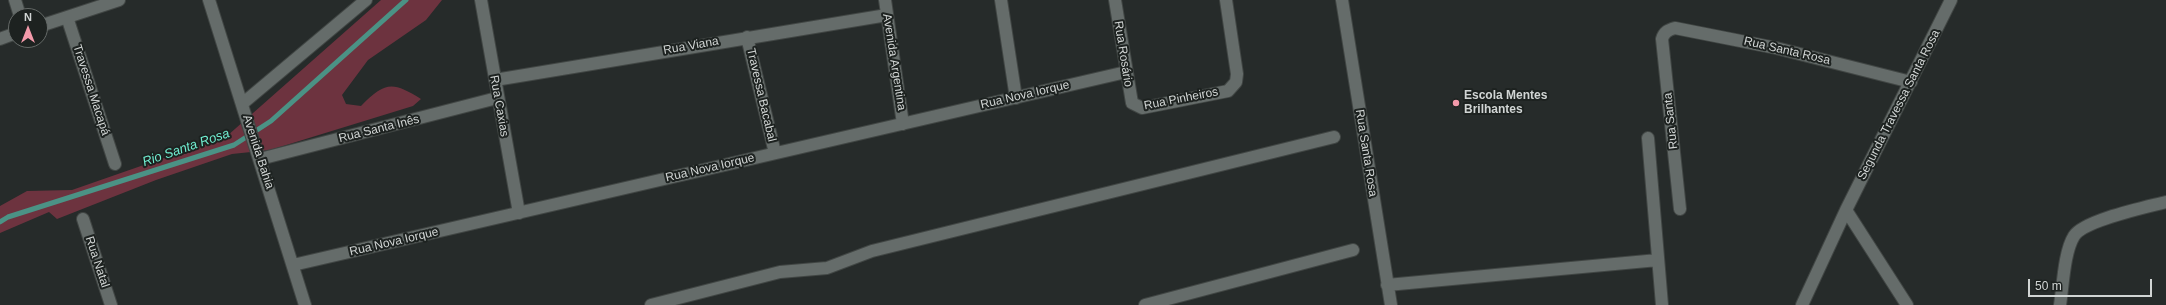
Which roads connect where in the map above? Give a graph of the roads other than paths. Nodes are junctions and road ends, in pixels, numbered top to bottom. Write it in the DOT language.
graph roads {
  1 [pos="119,0"];
  2 [pos="209,0"];
  3 [pos="366,0"];
  4 [pos="481,0"];
  5 [pos="885,0"];
  6 [pos="1001,0"];
  7 [pos="1115,0"];
  8 [pos="1226,0"];
  9 [pos="1342,0"];
  10 [pos="1951,0"];
  11 [pos="887,15"];
  12 [pos="67,17"];
  13 [pos="48,23"];
  14 [pos="1664,34"];
  15 [pos="747,37"];
  16 [pos="1126,72"];
  17 [pos="495,80"];
  18 [pos="1911,82"];
  19 [pos="497,98"];
  20 [pos="1016,98"];
  21 [pos="242,104"];
  22 [pos="1136,107"];
  23 [pos="903,124"];
  24 [pos="1334,137"];
  25 [pos="1648,138"];
  26 [pos="258,153"];
  27 [pos="775,153"];
  28 [pos="115,164"];
  29 [pos="2166,202"];
  30 [pos="1680,208"];
  31 [pos="1846,210"];
  32 [pos="519,213"];
  33 [pos="83,219"];
  34 [pos="1353,250"];
  35 [pos="1658,260"];
  36 [pos="293,265"];
  37 [pos="1387,285"];
  38 [pos="111,305"];
  39 [pos="305,305"];
  40 [pos="652,305"];
  41 [pos="1145,305"];
  42 [pos="1391,305"];
  43 [pos="1662,305"];
  44 [pos="1802,305"];
  45 [pos="1907,305"];
  46 [pos="2060,305"];
  1 -- 12 [label="street"];
  2 -- 21 [label="street, Avenida Bahia"];
  3 -- 21 [label="street"];
  4 -- 17 [label="street, Rua Caxias"];
  5 -- 11 [label="street, Avenida Argentina"];
  6 -- 20 [label="street"];
  7 -- 16 [label="street, Rua Rosário"];
  8 -- 22 [label="street, Rua Pinheiros"];
  9 -- 37 [label="street, Rua Santa Rosa"];
  10 -- 18 [label="street, Segunda Travessa Santa Rosa"];
  11 -- 15 [label="street, Rua Viana"];
  11 -- 23 [label="street, Avenida Argentina"];
  12 -- 13 [label="street"];
  12 -- 28 [label="street, Travessa Macapá"];
  14 -- 18 [label="street, Rua Santa Rosa"];
  14 -- 30 [label="street, Rua Santa"];
  15 -- 17 [label="street, Rua Viana"];
  15 -- 27 [label="street, Travessa Bacabal"];
  16 -- 20 [label="street, Rua Nova Iorque"];
  16 -- 22 [label="street, Rua Rosário"];
  17 -- 19 [label="street, Rua Caxias"];
  18 -- 31 [label="street, Segunda Travessa Santa Rosa"];
  19 -- 26 [label="street, Rua Santa Inês"];
  19 -- 32 [label="street, Rua Caxias"];
  20 -- 23 [label="street, Rua Nova Iorque"];
  21 -- 26 [label="street, Avenida Bahia"];
  23 -- 27 [label="street, Rua Nova Iorque"];
  24 -- 40 [label="street"];
  25 -- 35 [label="street"];
  26 -- 36 [label="street, Avenida Bahia"];
  27 -- 32 [label="street, Rua Nova Iorque"];
  29 -- 46 [label="street"];
  31 -- 44 [label="street, Segunda Travessa Santa Rosa"];
  31 -- 45 [label="street"];
  32 -- 36 [label="street, Rua Nova Iorque"];
  33 -- 38 [label="street, Rua Natal"];
  34 -- 41 [label="street"];
  35 -- 37 [label="street"];
  35 -- 43 [label="street"];
  36 -- 39 [label="street, Avenida Bahia"];
  37 -- 42 [label="street, Rua Santa Rosa"];
}
